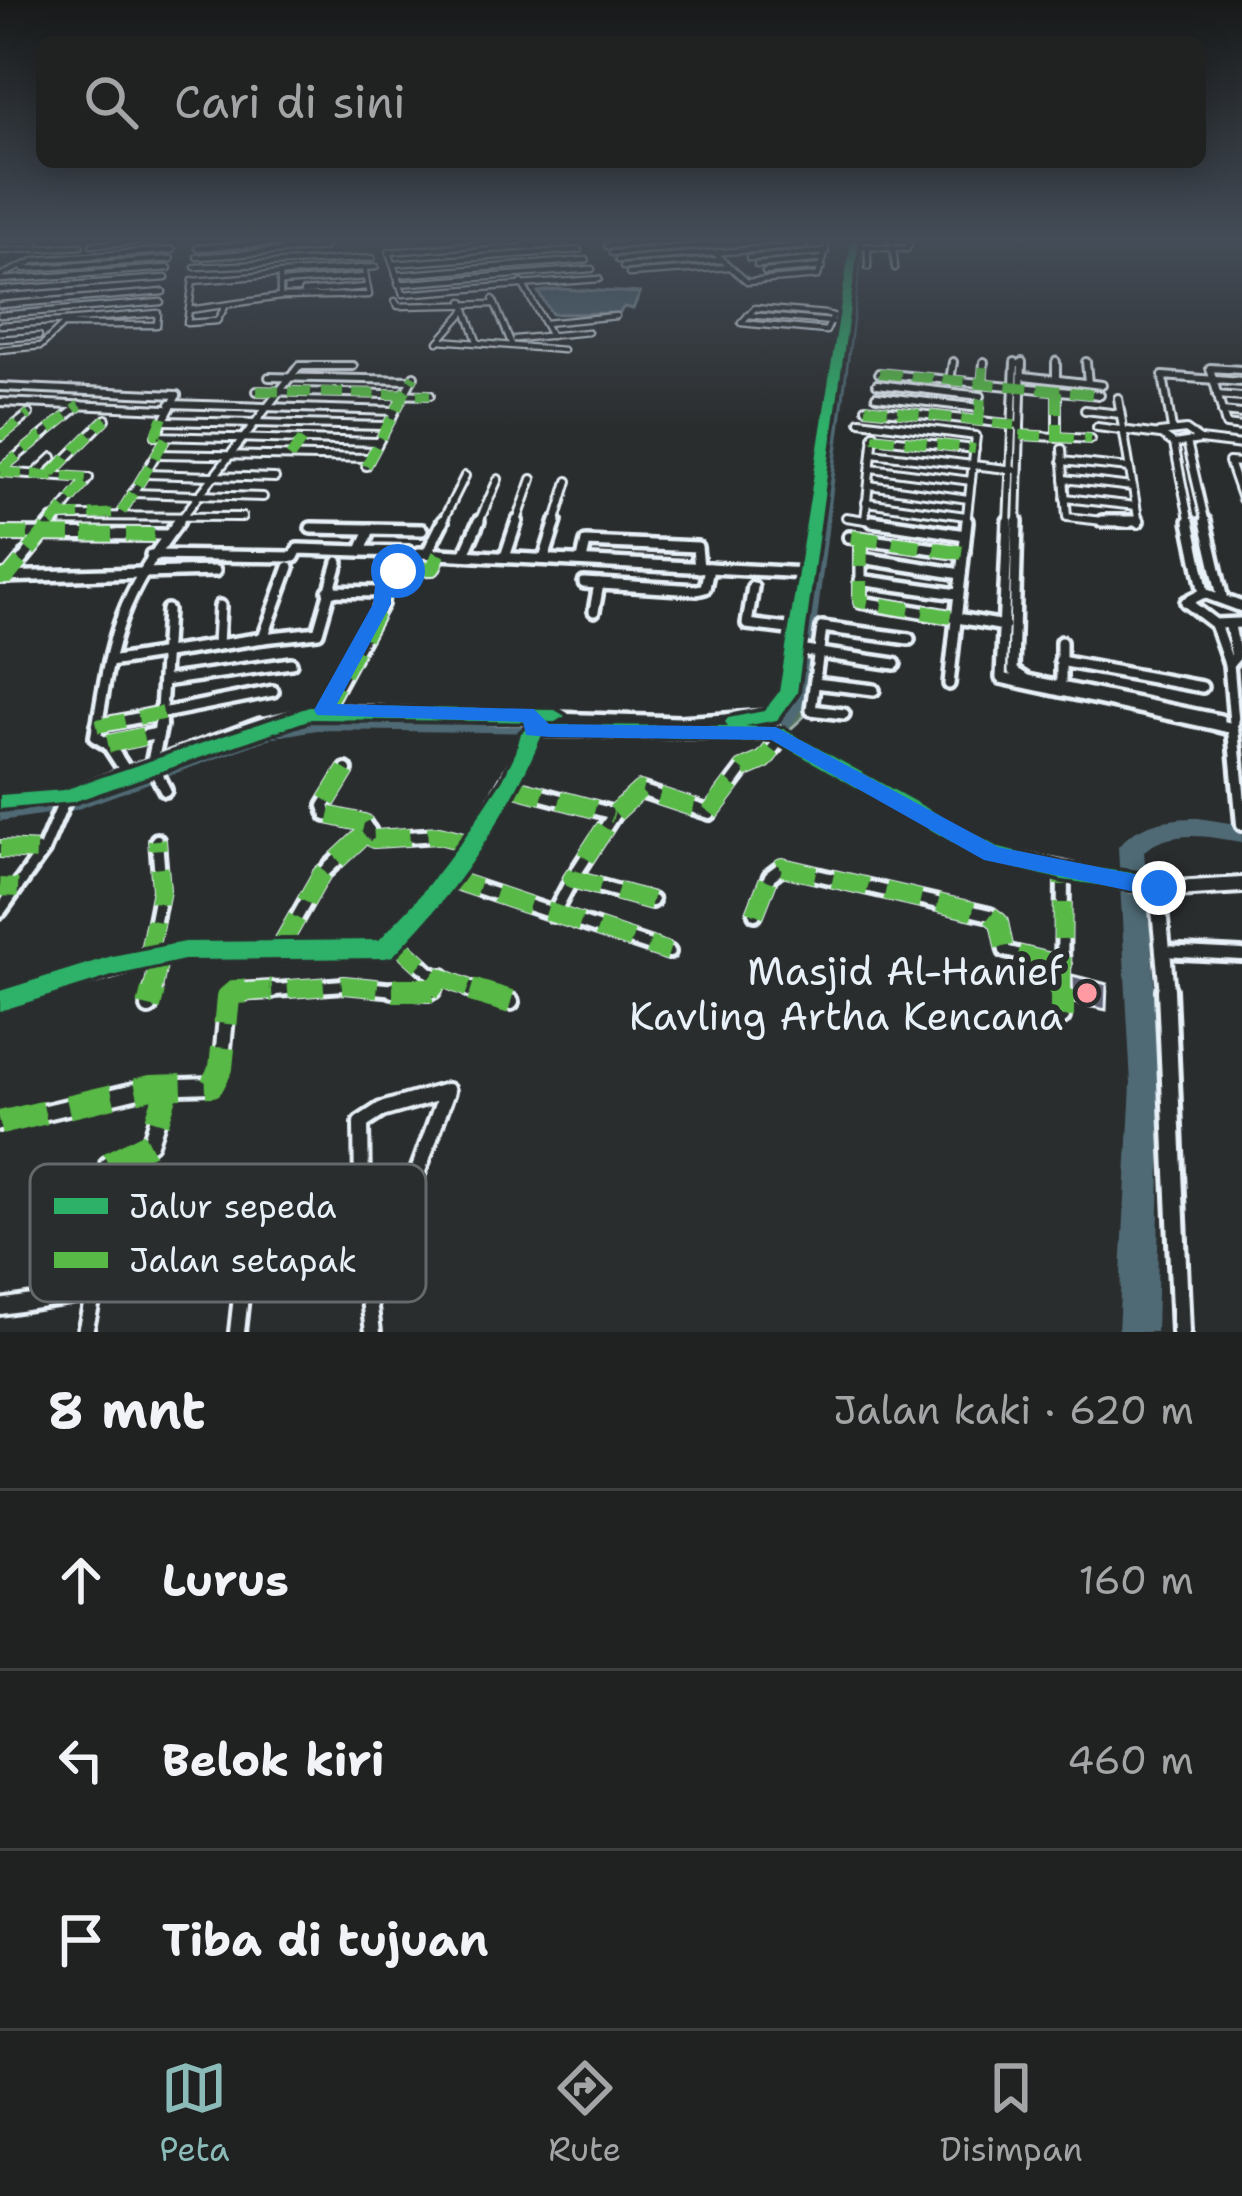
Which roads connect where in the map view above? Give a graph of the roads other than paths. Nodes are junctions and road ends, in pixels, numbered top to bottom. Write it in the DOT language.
graph roads {
  1 [pos="61,303"];
  2 [pos="147,303"];
  3 [pos="160,303"];
  4 [pos="190,303"];
  5 [pos="230,303"];
  6 [pos="398,303"];
  7 [pos="463,303"];
  8 [pos="485,303"];
  9 [pos="495,303"];
  10 [pos="534,303"];
  11 [pos="847,303"];
  12 [pos="225,307"];
  13 [pos="465,308"];
  14 [pos="189,310"];
  15 [pos="57,311"];
  16 [pos="158,314"];
  17 [pos="0,315"];
  18 [pos="616,316"];
  19 [pos="457,320"];
  20 [pos="470,320"];
  21 [pos="831,322"];
  22 [pos="47,323"];
  23 [pos="65,323"];
  24 [pos="544,323"];
  25 [pos="844,323"];
  26 [pos="0,327"];
  27 [pos="474,331"];
  28 [pos="447,332"];
  29 [pos="588,332"];
  30 [pos="555,335"];
  31 [pos="39,336"];
  32 [pos="0,339"];
  33 [pos="454,340"];
  34 [pos="466,340"];
  35 [pos="477,340"];
  36 [pos="510,341"];
  37 [pos="37,349"];
  38 [pos="0,350"];
  39 [pos="1056,360"];
  40 [pos="880,361"];
  41 [pos="953,361"];
  42 [pos="984,361"];
  43 [pos="1086,361"];
  44 [pos="920,365"];
  45 [pos="353,366"];
  46 [pos="1242,370"];
  47 [pos="879,373"];
  48 [pos="269,377"];
  49 [pos="919,377"];
  50 [pos="289,378"];
  51 [pos="1056,379"];
  52 [pos="1212,379"];
  53 [pos="950,380"];
  54 [pos="1242,382"];
  55 [pos="1088,383"];
  56 [pos="877,384"];
  57 [pos="982,384"];
  58 [pos="1102,385"];
  59 [pos="0,387"];
  60 [pos="1019,387"];
  61 [pos="76,390"];
  62 [pos="257,391"];
  63 [pos="1057,391"];
  64 [pos="277,392"];
  65 [pos="405,394"];
  66 [pos="430,394"];
  67 [pos="1217,394"];
  68 [pos="981,395"];
  69 [pos="1100,395"];
  70 [pos="876,397"];
  71 [pos="1242,397"];
  72 [pos="1118,398"];
  73 [pos="0,402"];
  74 [pos="59,404"];
  75 [pos="80,405"];
  76 [pos="168,406"];
  77 [pos="264,408"];
  78 [pos="980,408"];
  79 [pos="1085,410"];
  80 [pos="395,411"];
  81 [pos="1222,412"];
  82 [pos="29,414"];
  83 [pos="1120,414"];
  84 [pos="1242,414"];
  85 [pos="106,419"];
  86 [pos="164,421"];
  87 [pos="860,421"];
  88 [pos="979,421"];
  89 [pos="254,422"];
  90 [pos="876,422"];
  91 [pos="386,425"];
  92 [pos="1097,427"];
  93 [pos="1242,427"];
  94 [pos="1018,429"];
  95 [pos="1172,429"];
  96 [pos="1122,430"];
  97 [pos="1160,434"];
  98 [pos="167,436"];
  99 [pos="0,437"];
  100 [pos="873,437"];
  101 [pos="242,438"];
  102 [pos="1057,438"];
  103 [pos="1091,439"];
  104 [pos="302,440"];
  105 [pos="1200,440"];
  106 [pos="377,442"];
  107 [pos="1174,444"];
  108 [pos="1242,445"];
  109 [pos="1188,446"];
  110 [pos="975,449"];
  111 [pos="1061,449"];
  112 [pos="872,452"];
  113 [pos="157,454"];
  114 [pos="229,456"];
  115 [pos="53,457"];
  116 [pos="290,457"];
  117 [pos="1062,461"];
  118 [pos="1242,463"];
  119 [pos="972,466"];
  120 [pos="871,468"];
  121 [pos="1129,468"];
  122 [pos="1014,470"];
  123 [pos="0,471"];
  124 [pos="36,473"];
  125 [pos="52,473"];
  126 [pos="146,473"];
  127 [pos="215,474"];
  128 [pos="465,476"];
  129 [pos="274,478"];
  130 [pos="498,478"];
  131 [pos="532,479"];
  132 [pos="1064,479"];
  133 [pos="568,481"];
  134 [pos="970,481"];
  135 [pos="868,484"];
  136 [pos="1132,487"];
  137 [pos="132,493"];
  138 [pos="197,495"];
  139 [pos="263,496"];
  140 [pos="1065,498"];
  141 [pos="968,499"];
  142 [pos="1242,499"];
  143 [pos="866,502"];
  144 [pos="1136,506"];
  145 [pos="121,513"];
  146 [pos="58,516"];
  147 [pos="181,516"];
  148 [pos="966,516"];
  149 [pos="242,517"];
  150 [pos="845,517"];
  151 [pos="865,520"];
  152 [pos="590,527"];
  153 [pos="311,528"];
  154 [pos="370,529"];
  155 [pos="422,530"];
  156 [pos="627,530"];
  157 [pos="44,533"];
  158 [pos="665,533"];
  159 [pos="0,534"];
  160 [pos="166,535"];
  161 [pos="965,535"];
  162 [pos="849,537"];
  163 [pos="861,539"];
  164 [pos="586,542"];
  165 [pos="625,543"];
  166 [pos="664,545"];
  167 [pos="1010,546"];
  168 [pos="361,551"];
  169 [pos="424,553"];
  170 [pos="964,554"];
  171 [pos="151,555"];
  172 [pos="470,555"];
  173 [pos="505,557"];
  174 [pos="862,558"];
  175 [pos="544,559"];
  176 [pos="582,560"];
  177 [pos="338,562"];
  178 [pos="290,567"];
  179 [pos="704,568"];
  180 [pos="215,571"];
  181 [pos="467,572"];
  182 [pos="806,573"];
  183 [pos="961,574"];
  184 [pos="4,577"];
  185 [pos="136,577"];
  186 [pos="860,580"];
  187 [pos="584,583"];
  188 [pos="599,584"];
  189 [pos="640,586"];
  190 [pos="753,586"];
  191 [pos="328,591"];
  192 [pos="379,592"];
  193 [pos="1204,593"];
  194 [pos="957,594"];
  195 [pos="1222,596"];
  196 [pos="637,602"];
  197 [pos="220,606"];
  198 [pos="1242,607"];
  199 [pos="166,610"];
  200 [pos="594,611"];
  201 [pos="956,618"];
  202 [pos="1242,622"];
  203 [pos="1215,624"];
  204 [pos="1001,626"];
  205 [pos="1230,626"];
  206 [pos="1014,627"];
  207 [pos="796,630"];
  208 [pos="263,638"];
  209 [pos="909,639"];
  210 [pos="1061,642"];
  211 [pos="218,644"];
  212 [pos="795,650"];
  213 [pos="817,652"];
  214 [pos="163,653"];
  215 [pos="1060,661"];
  216 [pos="109,662"];
  217 [pos="291,663"];
  218 [pos="895,664"];
  219 [pos="1229,664"];
  220 [pos="1015,680"];
  221 [pos="163,681"];
  222 [pos="815,682"];
  223 [pos="949,684"];
  224 [pos="1202,687"];
  225 [pos="874,690"];
  226 [pos="1061,691"];
  227 [pos="273,692"];
  228 [pos="324,710"];
  229 [pos="163,713"];
  230 [pos="844,714"];
  231 [pos="534,722"];
  232 [pos="97,726"];
  233 [pos="1235,726"];
  234 [pos="155,734"];
  235 [pos="783,736"];
  236 [pos="108,744"];
  237 [pos="346,770"];
  238 [pos="127,773"];
  239 [pos="158,775"];
  240 [pos="508,786"];
  241 [pos="66,800"];
  242 [pos="0,802"];
  243 [pos="614,814"];
  244 [pos="1241,819"];
  245 [pos="369,830"];
  246 [pos="157,839"];
  247 [pos="471,843"];
  248 [pos="0,848"];
  249 [pos="43,851"];
  250 [pos="1063,872"];
  251 [pos="444,877"];
  252 [pos="572,879"];
  253 [pos="1242,885"];
  254 [pos="0,887"];
  255 [pos="18,888"];
  256 [pos="1165,891"];
  257 [pos="652,901"];
  258 [pos="0,911"];
  259 [pos="755,914"];
  260 [pos="554,915"];
  261 [pos="394,940"];
  262 [pos="279,949"];
  263 [pos="1162,951"];
  264 [pos="669,952"];
  265 [pos="1242,955"];
  266 [pos="154,956"];
  267 [pos="1063,965"];
  268 [pos="443,976"];
  269 [pos="0,1001"];
  270 [pos="511,1002"];
  271 [pos="148,1007"];
  272 [pos="1062,1017"];
  273 [pos="168,1087"];
  274 [pos="0,1123"];
  275 [pos="108,1164"];
  276 [pos="364,1164"];
  277 [pos="421,1164"];
  278 [pos="30,1300"];
  279 [pos="92,1302"];
  280 [pos="240,1302"];
  281 [pos="369,1302"];
  282 [pos="0,1306"];
  283 [pos="85,1332"];
  284 [pos="237,1332"];
  285 [pos="373,1332"];
  286 [pos="1181,1332"];
  1 -- 15 [label="street"];
  2 -- 15 [label="street"];
  3 -- 16 [label="street"];
  4 -- 14 [label="street"];
  5 -- 12 [label="street"];
  6 -- 13 [label="street"];
  7 -- 13 [label="street"];
  8 -- 13 [label="street"];
  9 -- 36 [label="street"];
  10 -- 24 [label="street"];
  11 -- 25 [label="street"];
  12 -- 14 [label="street"];
  12 -- 14 [label="street"];
  13 -- 19 [label="street"];
  13 -- 20 [label="street"];
  15 -- 17 [label="street"];
  15 -- 22 [label="street"];
  16 -- 23 [label="street"];
  16 -- 23 [label="street"];
  18 -- 24 [label="street"];
  19 -- 20 [label="street"];
  19 -- 28 [label="street"];
  20 -- 27 [label="street"];
  21 -- 21 [label="street"];
  21 -- 25 [label="street"];
  22 -- 23 [label="street"];
  22 -- 26 [label="street"];
  22 -- 31 [label="street"];
  23 -- 37 [label="street"];
  24 -- 30 [label="street"];
  25 -- 182 [label="street"];
  27 -- 34 [label="street"];
  27 -- 35 [label="street"];
  28 -- 33 [label="street"];
  28 -- 33 [label="street"];
  29 -- 30 [label="street"];
  30 -- 36 [label="street"];
  30 -- 36 [label="street"];
  31 -- 32 [label="street"];
  31 -- 37 [label="street"];
  33 -- 34 [label="street"];
  34 -- 35 [label="street"];
  35 -- 36 [label="street"];
  37 -- 38 [label="street"];
  39 -- 51 [label="street"];
  40 -- 47 [label="street"];
  41 -- 53 [label="street"];
  42 -- 57 [label="street"];
  43 -- 55 [label="street"];
  44 -- 49 [label="street"];
  45 -- 50 [label="street"];
  46 -- 52 [label="street"];
  47 -- 49 [label="street"];
  47 -- 56 [label="street"];
  48 -- 50 [label="street"];
  49 -- 53 [label="street"];
  50 -- 64 [label="street"];
  50 -- 65 [label="street"];
  51 -- 55 [label="street"];
  51 -- 60 [label="street"];
  52 -- 54 [label="street"];
  52 -- 67 [label="street"];
  52 -- 95 [label="street"];
  53 -- 57 [label="street"];
  55 -- 58 [label="street"];
  56 -- 68 [label="street"];
  56 -- 70 [label="street"];
  57 -- 60 [label="street"];
  57 -- 68 [label="street"];
  59 -- 61 [label="street"];
  60 -- 63 [label="street"];
  60 -- 94 [label="street"];
  61 -- 74 [label="street"];
  61 -- 76 [label="street"];
  62 -- 64 [label="street"];
  63 -- 69 [label="street"];
  63 -- 102 [label="street"];
  64 -- 65 [label="street"];
  64 -- 77 [label="street"];
  65 -- 66 [label="street"];
  65 -- 80 [label="street"];
  67 -- 71 [label="street"];
  67 -- 81 [label="street"];
  68 -- 78 [label="street"];
  70 -- 78 [label="street"];
  70 -- 88 [label="street"];
  72 -- 83 [label="street"];
  73 -- 74 [label="street"];
  74 -- 75 [label="street"];
  75 -- 76 [label="street"];
  75 -- 123 [label="street"];
  76 -- 77 [label="street"];
  76 -- 86 [label="street"];
  77 -- 80 [label="street"];
  77 -- 89 [label="street"];
  78 -- 88 [label="street"];
  79 -- 83 [label="street"];
  80 -- 91 [label="street"];
  81 -- 84 [label="street"];
  81 -- 93 [label="street"];
  82 -- 99 [label="street"];
  83 -- 96 [label="street"];
  85 -- 125 [label="street"];
  86 -- 89 [label="street"];
  86 -- 98 [label="street"];
  87 -- 90 [label="street"];
  88 -- 94 [label="street"];
  89 -- 91 [label="street"];
  89 -- 101 [label="street"];
  90 -- 100 [label="street"];
  90 -- 110 [label="street"];
  91 -- 106 [label="street"];
  92 -- 96 [label="street"];
  94 -- 102 [label="street"];
  94 -- 122 [label="street"];
  95 -- 97 [label="street"];
  95 -- 105 [label="street"];
  96 -- 97 [label="street"];
  96 -- 121 [label="street"];
  97 -- 107 [label="street"];
  98 -- 101 [label="street"];
  98 -- 113 [label="street"];
  100 -- 110 [label="street"];
  100 -- 112 [label="street"];
  101 -- 104 [label="street"];
  101 -- 114 [label="street"];
  102 -- 103 [label="street"];
  104 -- 106 [label="street"];
  104 -- 116 [label="street"];
  105 -- 108 [label="street"];
  105 -- 109 [label="street"];
  106 -- 116 [label="street"];
  107 -- 109 [label="street"];
  107 -- 193 [label="street"];
  109 -- 195 [label="street"];
  110 -- 119 [label="street"];
  111 -- 117 [label="street"];
  112 -- 119 [label="street"];
  112 -- 120 [label="street"];
  113 -- 114 [label="street"];
  113 -- 126 [label="street"];
  114 -- 116 [label="street"];
  114 -- 127 [label="street"];
  115 -- 124 [label="street"];
  117 -- 121 [label="street"];
  117 -- 132 [label="street"];
  118 -- 142 [label="street"];
  119 -- 122 [label="street"];
  119 -- 134 [label="street"];
  120 -- 134 [label="street"];
  120 -- 135 [label="street"];
  121 -- 136 [label="street"];
  122 -- 167 [label="street"];
  123 -- 124 [label="street"];
  124 -- 125 [label="street"];
  125 -- 146 [label="street"];
  126 -- 127 [label="street"];
  126 -- 137 [label="street"];
  127 -- 129 [label="street"];
  127 -- 138 [label="street"];
  128 -- 169 [label="street"];
  130 -- 172 [label="street"];
  131 -- 173 [label="street"];
  132 -- 136 [label="street"];
  132 -- 140 [label="street"];
  133 -- 175 [label="street"];
  134 -- 141 [label="street"];
  135 -- 141 [label="street"];
  135 -- 143 [label="street"];
  136 -- 144 [label="street"];
  137 -- 138 [label="street"];
  137 -- 145 [label="street"];
  138 -- 139 [label="street"];
  138 -- 147 [label="street"];
  140 -- 144 [label="street"];
  140 -- 144 [label="street"];
  141 -- 148 [label="street"];
  143 -- 148 [label="street"];
  143 -- 151 [label="street"];
  145 -- 146 [label="street"];
  145 -- 147 [label="street"];
  146 -- 157 [label="street"];
  147 -- 149 [label="street"];
  147 -- 160 [label="street"];
  148 -- 161 [label="street"];
  150 -- 151 [label="street"];
  151 -- 161 [label="street"];
  152 -- 164 [label="street"];
  153 -- 154 [label="street"];
  154 -- 155 [label="street"];
  154 -- 168 [label="street"];
  156 -- 165 [label="street"];
  157 -- 159 [label="street"];
  157 -- 160 [label="street"];
  157 -- 184 [label="street"];
  158 -- 166 [label="street"];
  160 -- 171 [label="street"];
  161 -- 170 [label="street"];
  162 -- 163 [label="street"];
  163 -- 170 [label="street"];
  163 -- 174 [label="street"];
  164 -- 165 [label="street"];
  164 -- 176 [label="street"];
  165 -- 166 [label="street"];
  166 -- 179 [label="street"];
  167 -- 204 [label="street"];
  167 -- 206 [label="street"];
  168 -- 169 [label="street"];
  168 -- 171 [label="street"];
  169 -- 172 [label="street"];
  169 -- 192 [label="street"];
  170 -- 183 [label="street"];
  171 -- 185 [label="street"];
  172 -- 173 [label="street"];
  172 -- 181 [label="street"];
  173 -- 175 [label="street"];
  174 -- 183 [label="street"];
  174 -- 186 [label="street"];
  175 -- 176 [label="street"];
  176 -- 179 [label="street"];
  177 -- 191 [label="street"];
  178 -- 208 [label="street"];
  179 -- 182 [label="street"];
  179 -- 189 [label="street"];
  180 -- 185 [label="street"];
  182 -- 207 [label="street"];
  183 -- 194 [label="street"];
  184 -- 185 [label="street"];
  185 -- 216 [label="street"];
  186 -- 194 [label="street"];
  186 -- 201 [label="street"];
  187 -- 188 [label="street"];
  188 -- 189 [label="street"];
  188 -- 200 [label="street"];
  189 -- 196 [label="street"];
  190 -- 207 [label="street"];
  191 -- 192 [label="street"];
  191 -- 208 [label="street"];
  192 -- 228 [label="street"];
  193 -- 195 [label="street"];
  193 -- 203 [label="street"];
  194 -- 201 [label="street"];
  195 -- 198 [label="street"];
  197 -- 211 [label="street"];
  199 -- 214 [label="street"];
  201 -- 204 [label="street"];
  201 -- 223 [label="street"];
  202 -- 205 [label="street"];
  203 -- 205 [label="street"];
  203 -- 219 [label="street"];
  204 -- 206 [label="street"];
  204 -- 220 [label="street"];
  205 -- 219 [label="street"];
  206 -- 220 [label="street"];
  207 -- 212 [label="street"];
  208 -- 211 [label="street"];
  209 -- 213 [label="street"];
  210 -- 215 [label="street"];
  211 -- 214 [label="street"];
  212 -- 213 [label="street"];
  212 -- 231 [label="street"];
  213 -- 218 [label="street"];
  213 -- 222 [label="street"];
  214 -- 216 [label="street"];
  214 -- 221 [label="street"];
  215 -- 224 [label="street"];
  215 -- 226 [label="street"];
  216 -- 232 [label="street"];
  217 -- 221 [label="street"];
  219 -- 233 [label="street"];
  220 -- 226 [label="street"];
  221 -- 229 [label="street"];
  222 -- 225 [label="street"];
  222 -- 230 [label="street"];
  226 -- 233 [label="street"];
  227 -- 229 [label="street"];
  228 -- 231 [label="street"];
  228 -- 239 [label="street"];
  229 -- 232 [label="street"];
  229 -- 234 [label="street"];
  231 -- 235 [label="street"];
  231 -- 240 [label="street"];
  232 -- 236 [label="street"];
  233 -- 244 [label="street"];
  234 -- 236 [label="street"];
  234 -- 239 [label="street"];
  235 -- 243 [label="street"];
  235 -- 250 [label="street"];
  236 -- 238 [label="street"];
  237 -- 245 [label="street"];
  238 -- 239 [label="street"];
  238 -- 241 [label="street"];
  240 -- 243 [label="street"];
  240 -- 247 [label="street"];
  241 -- 242 [label="street"];
  241 -- 249 [label="street"];
  243 -- 252 [label="street"];
  245 -- 247 [label="street"];
  245 -- 262 [label="street"];
  246 -- 266 [label="street"];
  247 -- 251 [label="street"];
  248 -- 249 [label="street"];
  249 -- 255 [label="street"];
  250 -- 256 [label="street"];
  250 -- 267 [label="street"];
  251 -- 260 [label="street"];
  251 -- 261 [label="street"];
  252 -- 257 [label="street"];
  252 -- 260 [label="street"];
  253 -- 256 [label="street"];
  254 -- 255 [label="street"];
  255 -- 258 [label="street"];
  256 -- 263 [label="street"];
  259 -- 267 [label="street"];
  260 -- 264 [label="street"];
  261 -- 262 [label="street"];
  261 -- 268 [label="street"];
  262 -- 266 [label="street"];
  263 -- 265 [label="street"];
  263 -- 286 [label="street"];
  266 -- 269 [label="street"];
  266 -- 271 [label="street"];
  267 -- 272 [label="street"];
  268 -- 270 [label="street"];
  268 -- 273 [label="street"];
  273 -- 274 [label="street"];
  273 -- 275 [label="street"];
  276 -- 277 [label="street"];
  278 -- 282 [label="street"];
  279 -- 283 [label="street"];
  280 -- 284 [label="street"];
  281 -- 285 [label="street"];
}
